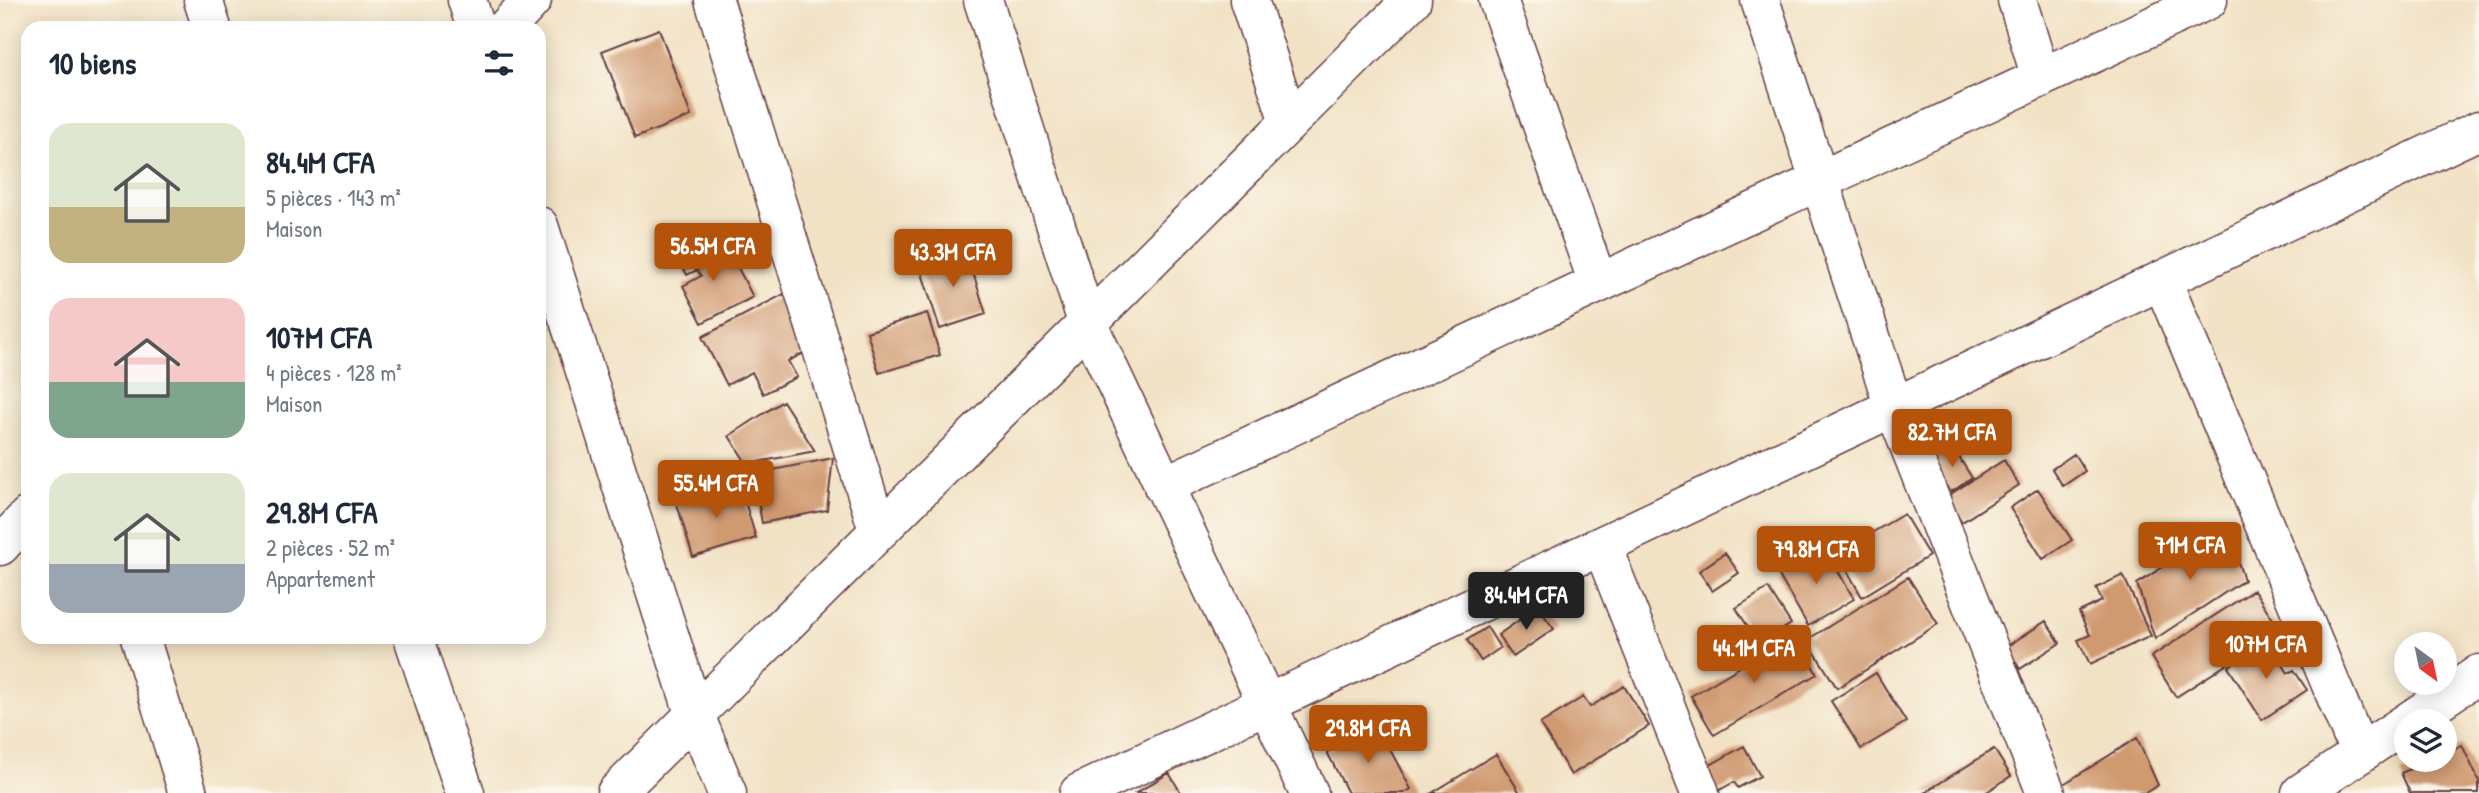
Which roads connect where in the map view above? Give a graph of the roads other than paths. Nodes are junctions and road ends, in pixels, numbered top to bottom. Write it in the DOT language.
graph roads {
  1 [pos="203,0"];
  2 [pos="467,0"];
  3 [pos="532,0"];
  4 [pos="714,0"];
  5 [pos="983,0"];
  6 [pos="1249,0"];
  7 [pos="1412,0"];
  8 [pos="1498,0"];
  9 [pos="1760,0"];
  10 [pos="2017,0"];
  11 [pos="2208,0"];
  12 [pos="210,21"];
  13 [pos="474,21"];
  14 [pos="512,21"];
  15 [pos="2041,78"];
  16 [pos="1289,122"];
  17 [pos="2479,130"];
  18 [pos="1820,180"];
  19 [pos="546,248"];
  20 [pos="2162,280"];
  21 [pos="1598,283"];
  22 [pos="1087,322"];
  23 [pos="1895,407"];
  24 [pos="1163,486"];
  25 [pos="21,524"];
  26 [pos="878,530"];
  27 [pos="0,546"];
  28 [pos="1602,546"];
  29 [pos="142,644"];
  30 [pos="415,644"];
  31 [pos="2479,674"];
  32 [pos="1268,704"];
  33 [pos="2427,709"];
  34 [pos="694,713"];
  35 [pos="2394,731"];
  36 [pos="2360,754"];
  37 [pos="188,793"];
  38 [pos="465,793"];
  39 [pos="616,793"];
  40 [pos="727,793"];
  41 [pos="1079,793"];
  42 [pos="1309,793"];
  43 [pos="1700,793"];
  44 [pos="2046,793"];
  45 [pos="2301,793"];
  1 -- 12 [label="street"];
  2 -- 13 [label="street"];
  3 -- 14 [label="street"];
  4 -- 26 [label="street"];
  5 -- 22 [label="street"];
  6 -- 16 [label="street"];
  7 -- 16 [label="street"];
  8 -- 21 [label="street"];
  9 -- 18 [label="street"];
  10 -- 15 [label="street"];
  11 -- 15 [label="street"];
  15 -- 18 [label="street"];
  16 -- 22 [label="street"];
  17 -- 20 [label="street"];
  18 -- 21 [label="street"];
  18 -- 23 [label="street"];
  19 -- 34 [label="street"];
  20 -- 23 [label="street"];
  20 -- 36 [label="street"];
  21 -- 24 [label="street"];
  22 -- 24 [label="street"];
  22 -- 26 [label="street"];
  23 -- 28 [label="street"];
  23 -- 44 [label="street"];
  24 -- 32 [label="street"];
  25 -- 27 [label="street"];
  26 -- 34 [label="street"];
  28 -- 32 [label="street"];
  28 -- 43 [label="street"];
  29 -- 37 [label="street"];
  30 -- 38 [label="street"];
  31 -- 33 [label="street"];
  32 -- 41 [label="street"];
  32 -- 42 [label="street"];
  34 -- 39 [label="street"];
  34 -- 40 [label="street"];
  35 -- 36 [label="street"];
  36 -- 45 [label="street"];
}
